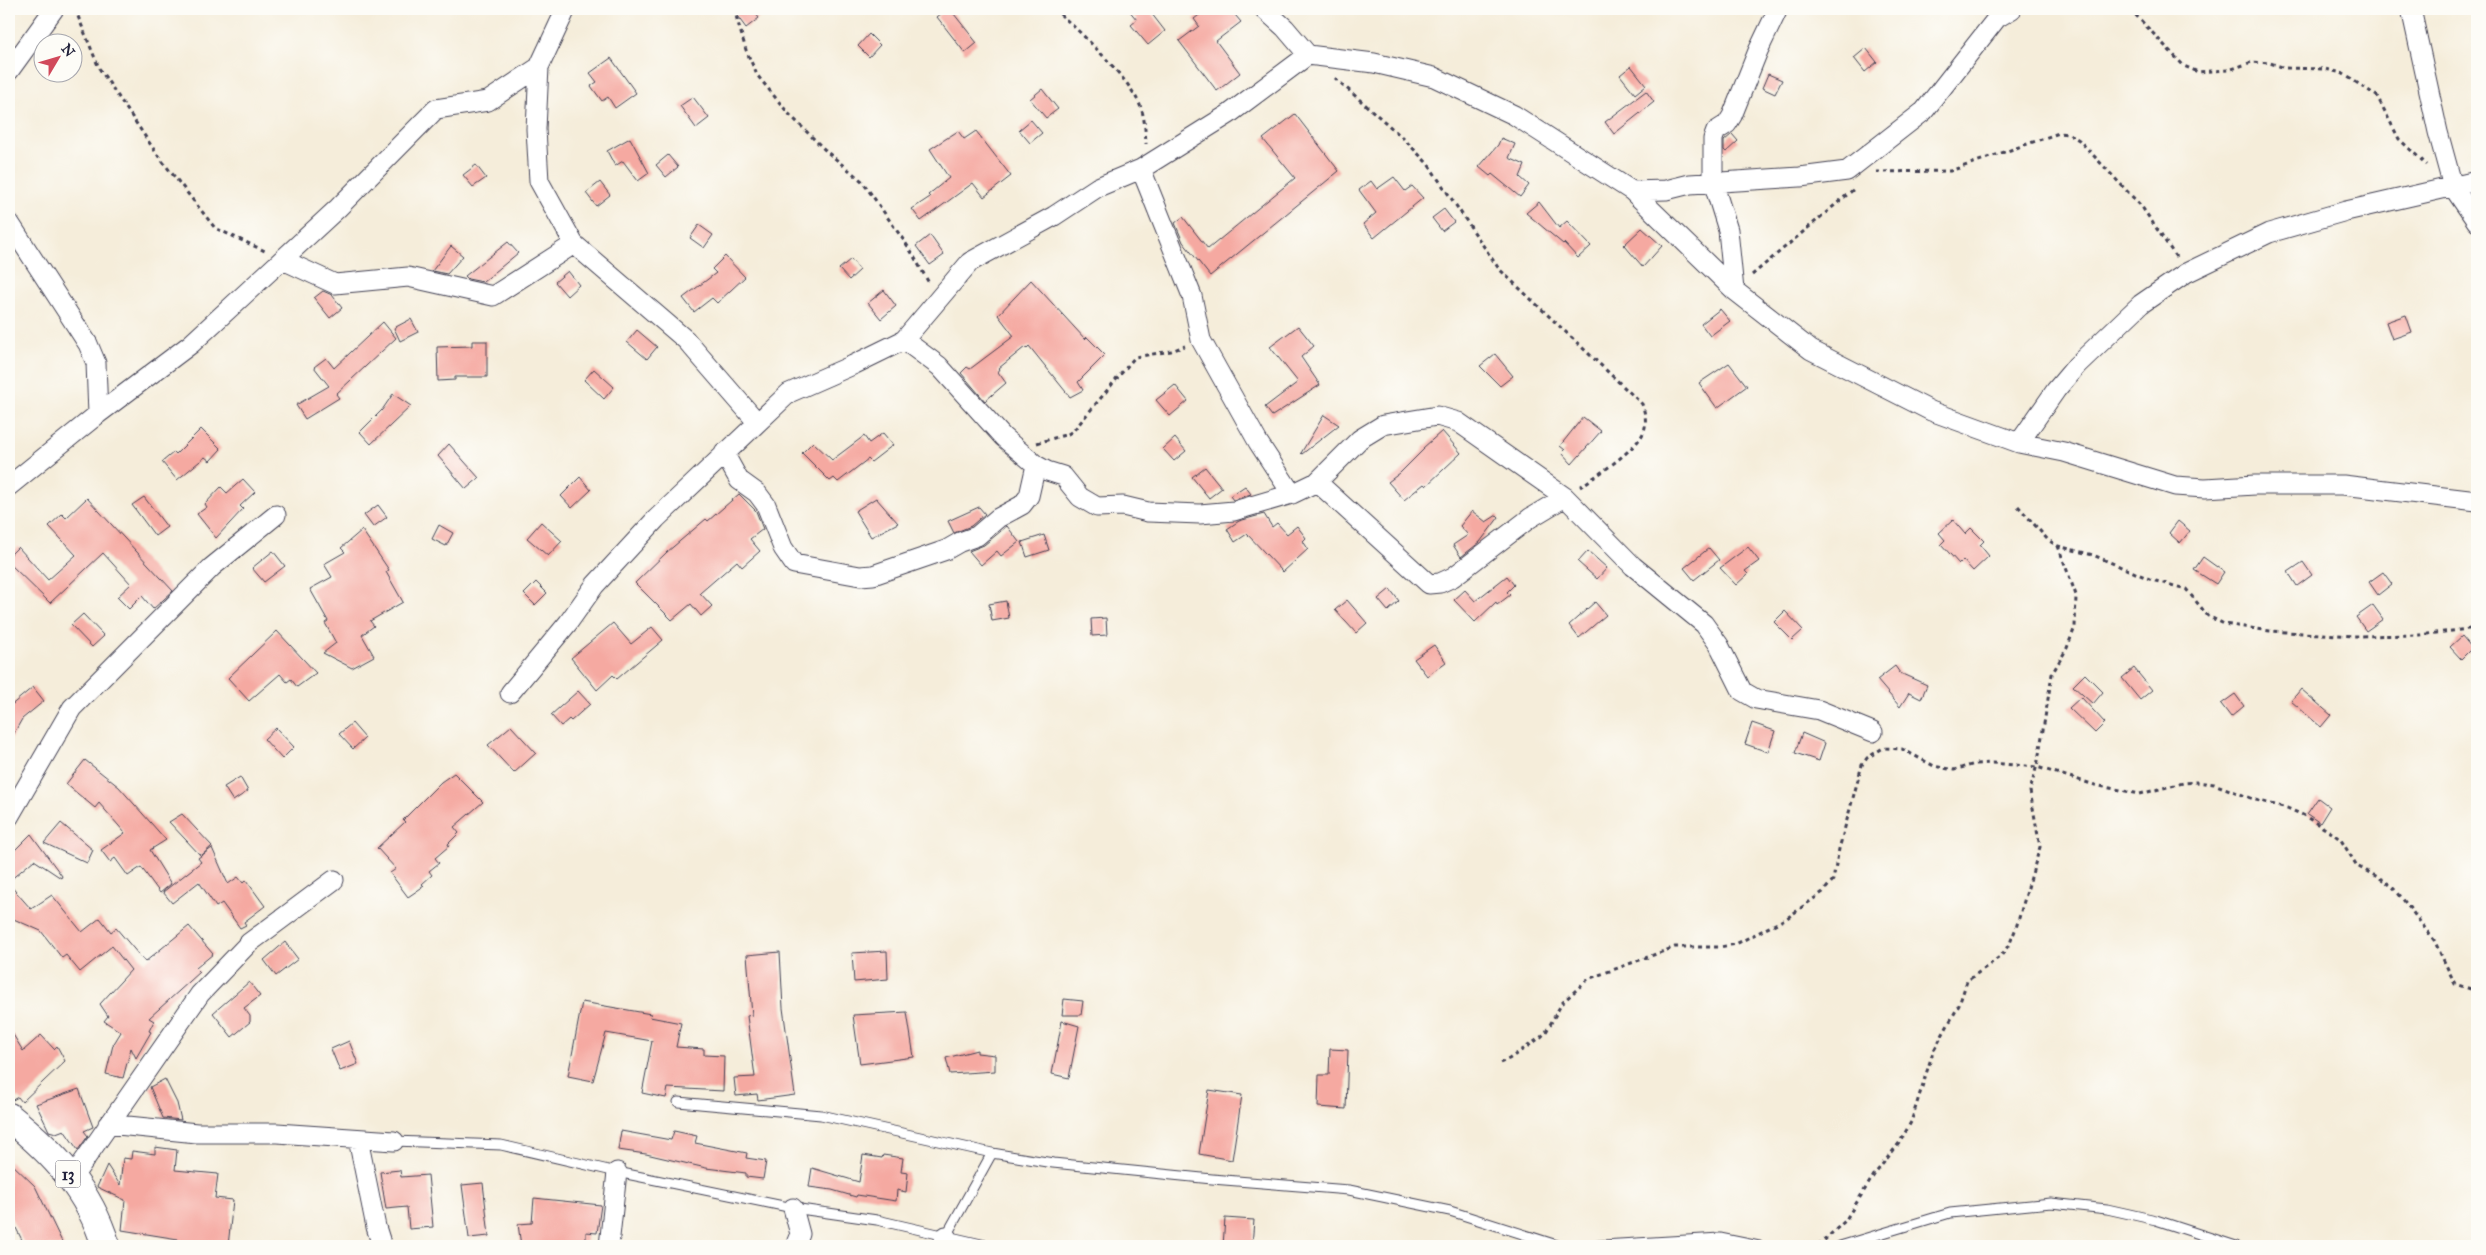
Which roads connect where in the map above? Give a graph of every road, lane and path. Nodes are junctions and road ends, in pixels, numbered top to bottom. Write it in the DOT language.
graph roads {
  1 [pos="54,9"];
  2 [pos="75,9"];
  3 [pos="566,9"];
  4 [pos="734,9"];
  5 [pos="1054,9"];
  6 [pos="1264,9"];
  7 [pos="1778,9"];
  8 [pos="2012,9"];
  9 [pos="2130,9"];
  10 [pos="2412,9"];
  11 [pos="1308,55"];
  12 [pos="539,67"];
  13 [pos="9,70"];
  14 [pos="1144,167"];
  15 [pos="1854,177"];
  16 [pos="2477,181"];
  17 [pos="1713,182"];
  18 [pos="2452,183"];
  19 [pos="1632,190"];
  20 [pos="9,222"];
  21 [pos="2477,222"];
  22 [pos="574,244"];
  23 [pos="283,260"];
  24 [pos="2186,273"];
  25 [pos="1734,290"];
  26 [pos="938,298"];
  27 [pos="904,340"];
  28 [pos="1201,340"];
  29 [pos="98,414"];
  30 [pos="757,422"];
  31 [pos="2019,443"];
  32 [pos="1012,445"];
  33 [pos="724,453"];
  34 [pos="1036,465"];
  35 [pos="1317,482"];
  36 [pos="9,486"];
  37 [pos="1292,494"];
  38 [pos="1565,496"];
  39 [pos="2477,501"];
  40 [pos="2018,506"];
  41 [pos="276,515"];
  42 [pos="2058,546"];
  43 [pos="2477,628"];
  44 [pos="510,693"];
  45 [pos="1873,732"];
  46 [pos="2037,767"];
  47 [pos="9,817"];
  48 [pos="334,880"];
  49 [pos="2477,991"];
  50 [pos="1500,1063"];
  51 [pos="678,1102"];
  52 [pos="9,1118"];
  53 [pos="108,1124"];
  54 [pos="358,1139"];
  55 [pos="394,1141"];
  56 [pos="992,1153"];
  57 [pos="617,1172"];
  58 [pos="72,1178"];
  59 [pos="793,1208"];
  60 [pos="944,1241"];
  61 [pos="106,1246"];
  62 [pos="382,1246"];
  63 [pos="609,1246"];
  64 [pos="795,1246"];
  65 [pos="990,1246"];
  66 [pos="1560,1246"];
  67 [pos="1586,1246"];
  68 [pos="1759,1246"];
  69 [pos="1818,1246"];
  70 [pos="1840,1246"];
  71 [pos="2236,1246"];
  1 -- 13 [label="street"];
  2 -- 23 [label="path"];
  3 -- 12 [label="street"];
  4 -- 26 [label="path"];
  5 -- 14 [label="path"];
  6 -- 11 [label="street"];
  7 -- 17 [label="street"];
  8 -- 15 [label="street"];
  9 -- 18 [label="path"];
  10 -- 18 [label="street"];
  11 -- 14 [label="street"];
  11 -- 19 [label="street"];
  11 -- 38 [label="path"];
  12 -- 22 [label="street"];
  12 -- 23 [label="street"];
  14 -- 26 [label="street"];
  14 -- 28 [label="street"];
  15 -- 17 [label="street"];
  15 -- 24 [label="path"];
  15 -- 25 [label="path"];
  16 -- 18 [label="street"];
  17 -- 19 [label="street"];
  17 -- 25 [label="street"];
  18 -- 21 [label="street"];
  18 -- 24 [label="street"];
  19 -- 25 [label="street"];
  20 -- 29 [label="street"];
  22 -- 23 [label="street"];
  22 -- 30 [label="street"];
  23 -- 29 [label="street"];
  24 -- 31 [label="street"];
  25 -- 31 [label="street"];
  26 -- 27 [label="street"];
  27 -- 30 [label="street"];
  27 -- 32 [label="street"];
  28 -- 32 [label="path"];
  28 -- 37 [label="street"];
  29 -- 36 [label="street"];
  30 -- 33 [label="street"];
  31 -- 39 [label="street"];
  32 -- 34 [label="street"];
  33 -- 34 [label="street"];
  33 -- 44 [label="street"];
  34 -- 37 [label="street"];
  35 -- 37 [label="street"];
  35 -- 38 [label="street"];
  35 -- 38 [label="street"];
  38 -- 45 [label="street"];
  40 -- 42 [label="path"];
  41 -- 47 [label="street"];
  42 -- 43 [label="path"];
  42 -- 46 [label="path"];
  46 -- 49 [label="path"];
  46 -- 50 [label="path"];
  46 -- 69 [label="path"];
  48 -- 53 [label="street"];
  51 -- 56 [label="lane"];
  52 -- 58 [label="main road, 13"];
  53 -- 54 [label="street"];
  53 -- 58 [label="street"];
  54 -- 55 [label="street"];
  54 -- 62 [label="street"];
  55 -- 57 [label="lane"];
  56 -- 60 [label="lane"];
  56 -- 66 [label="lane"];
  57 -- 59 [label="lane"];
  57 -- 63 [label="street"];
  58 -- 61 [label="main road, 13"];
  59 -- 60 [label="lane"];
  59 -- 64 [label="street"];
  60 -- 65 [label="lane"];
  67 -- 68 [label="lane"];
  70 -- 71 [label="lane"];
}
